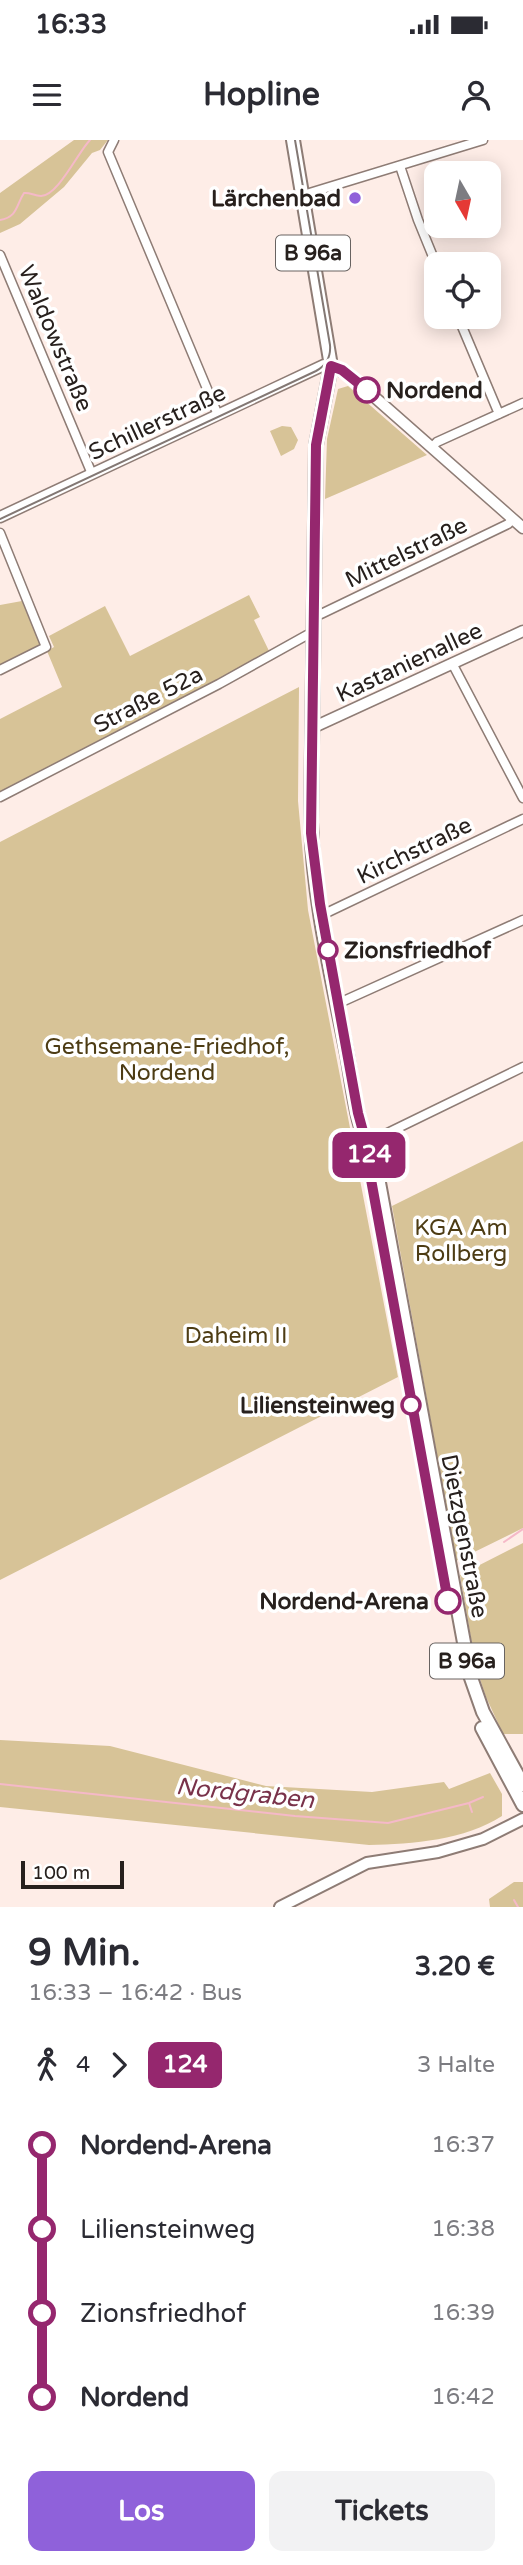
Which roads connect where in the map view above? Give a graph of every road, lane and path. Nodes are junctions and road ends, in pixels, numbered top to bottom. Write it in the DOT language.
graph roads {
  1 [pos="114,140"];
  2 [pos="293,140"];
  3 [pos="483,140"];
  4 [pos="400,166"];
  5 [pos="303,195"];
  6 [pos="431,252"];
  7 [pos="0,255"];
  8 [pos="463,329"];
  9 [pos="331,366"];
  10 [pos="523,402"];
  11 [pos="499,414"];
  12 [pos="218,415"];
  13 [pos="432,447"];
  14 [pos="92,474"];
  15 [pos="0,517"];
  16 [pos="513,519"];
  17 [pos="523,528"];
  18 [pos="0,533"];
  19 [pos="314,614"];
  20 [pos="523,631"];
  21 [pos="314,636"];
  22 [pos="452,663"];
  23 [pos="0,670"];
  24 [pos="312,728"];
  25 [pos="0,797"];
  26 [pos="523,799"];
  27 [pos="523,819"];
  28 [pos="322,915"];
  29 [pos="523,920"];
  30 [pos="337,1004"];
  31 [pos="523,1067"];
  32 [pos="368,1148"];
  33 [pos="509,1769"];
  34 [pos="523,1786"];
  35 [pos="522,1803"];
  36 [pos="523,1819"];
  37 [pos="280,1907"];
  1 -- 12 [label="street"];
  2 -- 5 [label="main road, Dietzgenstraße / B 96a"];
  3 -- 4 [label="street"];
  4 -- 5 [label="street"];
  4 -- 6 [label="street"];
  5 -- 9 [label="main road, Dietzgenstraße / B 96a"];
  7 -- 14 [label="street, Waldowstraße"];
  8 -- 11 [label="street"];
  9 -- 12 [label="street, Schillerstraße"];
  9 -- 13 [label="street"];
  9 -- 19 [label="main road, Dietzgenstraße / B 96a"];
  10 -- 11 [label="street"];
  11 -- 13 [label="street"];
  12 -- 14 [label="street, Schillerstraße"];
  13 -- 16 [label="street"];
  14 -- 15 [label="street, Schillerstraße"];
  16 -- 17 [label="street"];
  16 -- 19 [label="street, Mittelstraße"];
  18 -- 23 [label="street"];
  19 -- 21 [label="main road, Dietzgenstraße / B 96a"];
  20 -- 22 [label="street, Kastanienallee"];
  21 -- 24 [label="main road, Dietzgenstraße / B 96a"];
  21 -- 25 [label="street, Straße 52a"];
  22 -- 24 [label="street, Kastanienallee"];
  22 -- 26 [label="street"];
  24 -- 28 [label="main road, Dietzgenstraße / B 96a"];
  27 -- 28 [label="street, Kirchstraße"];
  28 -- 30 [label="main road, Dietzgenstraße / B 96a"];
  29 -- 30 [label="street"];
  30 -- 32 [label="main road, Dietzgenstraße / B 96a"];
  31 -- 32 [label="street"];
  32 -- 33 [label="main road, Dietzgenstraße / B 96a"];
  33 -- 34 [label="main road, B 96a"];
  33 -- 35 [label="main road, B 96a"];
  36 -- 37 [label="main road"];
}
